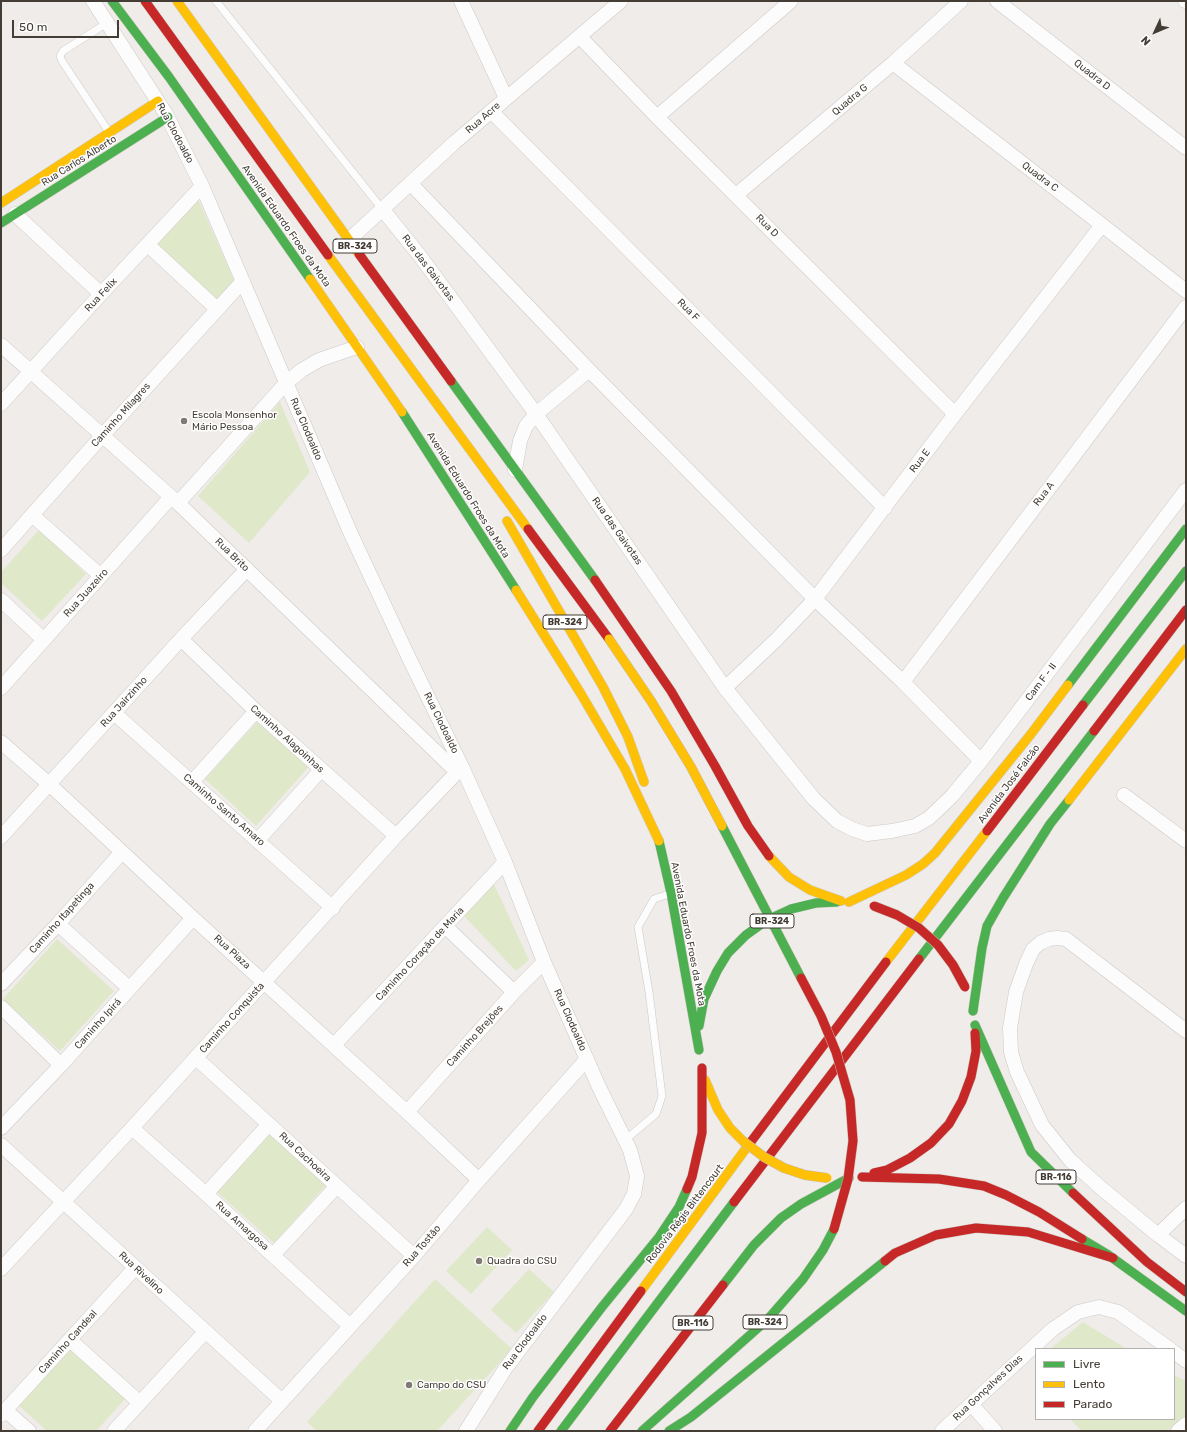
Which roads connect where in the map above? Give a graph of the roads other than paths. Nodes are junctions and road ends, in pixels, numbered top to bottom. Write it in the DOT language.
graph roads {
  1 [pos="93,1"];
  2 [pos="112,1"];
  3 [pos="145,1"];
  4 [pos="177,1"];
  5 [pos="216,1"];
  6 [pos="461,1"];
  7 [pos="620,1"];
  8 [pos="790,1"];
  9 [pos="961,1"];
  10 [pos="998,1"];
  11 [pos="107,23"];
  12 [pos="580,36"];
  13 [pos="893,63"];
  14 [pos="506,98"];
  15 [pos="158,101"];
  16 [pos="491,111"];
  17 [pos="168,117"];
  18 [pos="657,117"];
  19 [pos="109,133"];
  20 [pos="1186,148"];
  21 [pos="411,184"];
  22 [pos="202,186"];
  23 [pos="736,195"];
  24 [pos="1,203"];
  25 [pos="383,210"];
  26 [pos="15,214"];
  27 [pos="1,223"];
  28 [pos="1102,225"];
  29 [pos="350,239"];
  30 [pos="148,245"];
  31 [pos="243,281"];
  32 [pos="1186,291"];
  33 [pos="101,294"];
  34 [pos="1186,307"];
  35 [pos="217,309"];
  36 [pos="1,345"];
  37 [pos="357,347"];
  38 [pos="589,370"];
  39 [pos="31,372"];
  40 [pos="286,383"];
  41 [pos="1,404"];
  42 [pos="536,414"];
  43 [pos="955,414"];
  44 [pos="446,418"];
  45 [pos="102,436"];
  46 [pos="515,470"];
  47 [pos="1186,490"];
  48 [pos="491,494"];
  49 [pos="175,500"];
  50 [pos="885,508"];
  51 [pos="503,514"];
  52 [pos="32,515"];
  53 [pos="1186,528"];
  54 [pos="1,550"];
  55 [pos="247,569"];
  56 [pos="1186,571"];
  57 [pos="101,576"];
  58 [pos="815,599"];
  59 [pos="1,600"];
  60 [pos="1186,610"];
  61 [pos="181,639"];
  62 [pos="44,640"];
  63 [pos="1186,649"];
  64 [pos="903,682"];
  65 [pos="1,688"];
  66 [pos="725,688"];
  67 [pos="256,711"];
  68 [pos="114,713"];
  69 [pos="1,742"];
  70 [pos="981,761"];
  71 [pos="460,769"];
  72 [pos="321,770"];
  73 [pos="192,782"];
  74 [pos="49,784"];
  75 [pos="1124,795"];
  76 [pos="867,834"];
  77 [pos="396,836"];
  78 [pos="658,837"];
  79 [pos="1,838"];
  80 [pos="258,840"];
  81 [pos="1186,841"];
  82 [pos="122,852"];
  83 [pos="505,862"];
  84 [pos="671,893"];
  85 [pos="845,902"];
  86 [pos="333,908"];
  87 [pos="194,918"];
  88 [pos="58,924"];
  89 [pos="446,927"];
  90 [pos="544,962"];
  91 [pos="265,982"];
  92 [pos="1,984"];
  93 [pos="129,988"];
  94 [pos="514,992"];
  95 [pos="1,1007"];
  96 [pos="849,1010"];
  97 [pos="973,1011"];
  98 [pos="975,1025"];
  99 [pos="1186,1031"];
  100 [pos="334,1045"];
  101 [pos="699,1050"];
  102 [pos="196,1058"];
  103 [pos="587,1059"];
  104 [pos="61,1065"];
  105 [pos="702,1068"];
  106 [pos="407,1112"];
  107 [pos="269,1124"];
  108 [pos="1,1128"];
  109 [pos="132,1128"];
  110 [pos="625,1140"];
  111 [pos="1,1145"];
  112 [pos="862,1177"];
  113 [pos="849,1178"];
  114 [pos="479,1180"];
  115 [pos="337,1186"];
  116 [pos="206,1194"];
  117 [pos="64,1201"];
  118 [pos="1186,1208"];
  119 [pos="1158,1235"];
  120 [pos="273,1255"];
  121 [pos="414,1256"];
  122 [pos="1186,1256"];
  123 [pos="1113,1258"];
  124 [pos="135,1268"];
  125 [pos="1,1269"];
  126 [pos="1186,1292"];
  127 [pos="1186,1311"];
  128 [pos="350,1326"];
  129 [pos="205,1332"];
  130 [pos="70,1340"];
  131 [pos="1169,1348"];
  132 [pos="1175,1353"];
  133 [pos="1186,1361"];
  134 [pos="282,1401"];
  135 [pos="139,1402"];
  136 [pos="971,1404"];
  137 [pos="3,1413"];
  138 [pos="1186,1424"];
  139 [pos="29,1431"];
  140 [pos="114,1431"];
  141 [pos="255,1431"];
  142 [pos="466,1431"];
  143 [pos="510,1431"];
  144 [pos="538,1431"];
  145 [pos="561,1431"];
  146 [pos="610,1431"];
  147 [pos="642,1431"];
  148 [pos="670,1431"];
  149 [pos="942,1431"];
  150 [pos="995,1431"];
  151 [pos="1178,1431"];
  1 -- 11 [label="street, Rua Clodoaldo"];
  2 -- 37 [label="main road, Avenida Eduardo Froes da Mota"];
  3 -- 44 [label="main road, Avenida Eduardo Froes da Mota / BR-324"];
  4 -- 29 [label="main road, Avenida Eduardo Froes da Mota / BR-324"];
  5 -- 25 [label="lane"];
  6 -- 14 [label="street"];
  7 -- 12 [label="street, Rua Acre"];
  8 -- 18 [label="street"];
  9 -- 13 [label="street, Quadra G"];
  10 -- 20 [label="street, Quadra D"];
  11 -- 15 [label="street, Rua Clodoaldo"];
  11 -- 19 [label="lane"];
  12 -- 14 [label="street, Rua Acre"];
  12 -- 18 [label="street, Rua D"];
  13 -- 23 [label="street, Quadra G"];
  13 -- 28 [label="street, Quadra C"];
  14 -- 16 [label="street, Rua Acre"];
  15 -- 17 [label="street, Rua Clodoaldo"];
  15 -- 19 [label="main road, Rua Carlos Alberto"];
  16 -- 21 [label="street, Rua Acre"];
  16 -- 50 [label="street, Rua F"];
  17 -- 22 [label="street, Rua Clodoaldo"];
  17 -- 26 [label="main road, Rua Carlos Alberto"];
  18 -- 23 [label="street, Rua D"];
  19 -- 24 [label="main road, Rua Carlos Alberto"];
  21 -- 25 [label="street, Rua Acre"];
  21 -- 38 [label="street"];
  22 -- 30 [label="street, Rua Felix"];
  22 -- 31 [label="street, Rua Clodoaldo"];
  23 -- 43 [label="street, Rua D"];
  25 -- 29 [label="street, Rua Acre"];
  25 -- 42 [label="street, Rua das Gaivotas"];
  26 -- 27 [label="main road, Rua Carlos Alberto"];
  26 -- 33 [label="street"];
  28 -- 32 [label="street, Quadra C"];
  28 -- 43 [label="street, Rua E"];
  29 -- 46 [label="main road, Avenida Eduardo Froes da Mota / BR-324"];
  30 -- 33 [label="street, Rua Felix"];
  30 -- 35 [label="street"];
  31 -- 35 [label="street, Caminho Milagres"];
  31 -- 40 [label="street, Rua Clodoaldo"];
  33 -- 39 [label="street, Rua Felix"];
  34 -- 64 [label="street, Rua A"];
  35 -- 45 [label="street, Caminho Milagres"];
  36 -- 39 [label="street, Rua Brito"];
  37 -- 40 [label="street, Rua Juazeiro"];
  37 -- 78 [label="main road, Avenida Eduardo Froes da Mota"];
  38 -- 42 [label="street"];
  38 -- 58 [label="street"];
  39 -- 41 [label="street, Rua Felix"];
  39 -- 45 [label="street, Rua Brito"];
  40 -- 49 [label="street, Rua Juazeiro"];
  40 -- 71 [label="street, Rua Clodoaldo"];
  42 -- 46 [label="street"];
  42 -- 66 [label="street, Rua das Gaivotas"];
  43 -- 50 [label="street, Rua E"];
  44 -- 48 [label="main road, BR-324"];
  44 -- 147 [label="main road, BR-324, bridge"];
  45 -- 49 [label="street, Rua Brito"];
  45 -- 52 [label="street, Caminho Milagres"];
  46 -- 85 [label="main road, Avenida Eduardo Froes da Mota / BR-324"];
  47 -- 70 [label="street, Cam F - II"];
  49 -- 55 [label="street, Rua Brito"];
  49 -- 57 [label="street, Rua Juazeiro"];
  50 -- 58 [label="street, Rua E"];
  51 -- 78 [label="main road, BR-324"];
  52 -- 54 [label="street, Caminho Milagres"];
  52 -- 57 [label="street"];
  53 -- 85 [label="main road"];
  55 -- 61 [label="street, Rua Jairzinho"];
  55 -- 71 [label="street, Rua Brito"];
  56 -- 96 [label="main road, Avenida José Falcão"];
  57 -- 62 [label="street, Rua Juazeiro"];
  58 -- 64 [label="street"];
  58 -- 66 [label="street, Rua E"];
  59 -- 62 [label="street"];
  60 -- 145 [label="main road"];
  61 -- 67 [label="street, Caminho Alagoinhas"];
  61 -- 68 [label="street, Rua Jairzinho"];
  62 -- 65 [label="street, Rua Juazeiro"];
  63 -- 97 [label="main road"];
  64 -- 70 [label="street"];
  66 -- 76 [label="street, Rua das Gaivotas"];
  67 -- 72 [label="street, Caminho Alagoinhas"];
  67 -- 73 [label="street"];
  68 -- 73 [label="street, Caminho Santo Amaro"];
  68 -- 74 [label="street, Rua Jairzinho"];
  69 -- 74 [label="street, Rua Piaza"];
  70 -- 76 [label="street, Cam F - II"];
  71 -- 77 [label="street, Caminho Conquista"];
  71 -- 83 [label="street, Rua Clodoaldo"];
  72 -- 77 [label="street, Caminho Alagoinhas"];
  72 -- 80 [label="street"];
  73 -- 80 [label="street, Caminho Santo Amaro"];
  74 -- 79 [label="street, Rua Jairzinho"];
  74 -- 82 [label="street, Rua Piaza"];
  75 -- 81 [label="street"];
  77 -- 86 [label="street, Caminho Conquista"];
  78 -- 84 [label="main road, Avenida Eduardo Froes da Mota / BR-324"];
  80 -- 86 [label="street, Caminho Santo Amaro"];
  82 -- 87 [label="street, Rua Piaza"];
  82 -- 88 [label="street, Caminho Itapetinga"];
  83 -- 89 [label="street, Caminho Coração de Maria"];
  83 -- 90 [label="street, Rua Clodoaldo"];
  84 -- 101 [label="main road, Avenida Eduardo Froes da Mota / BR-324"];
  84 -- 110 [label="lane"];
  85 -- 97 [label="main road, Avenida Eduardo Froes da Mota, bridge"];
  85 -- 101 [label="main road, Avenida Eduardo Froes da Mota"];
  86 -- 91 [label="street, Caminho Conquista"];
  87 -- 91 [label="street, Rua Piaza"];
  87 -- 93 [label="street, Caminho Ipirá"];
  88 -- 92 [label="street, Caminho Itapetinga"];
  88 -- 93 [label="street"];
  89 -- 94 [label="street"];
  89 -- 100 [label="street, Caminho Coração de Maria"];
  90 -- 94 [label="street, Caminho Brejões"];
  90 -- 103 [label="street, Rua Clodoaldo"];
  91 -- 100 [label="street, Rua Piaza"];
  91 -- 102 [label="street, Caminho Conquista"];
  93 -- 104 [label="street, Caminho Ipirá"];
  94 -- 106 [label="street, Caminho Brejões"];
  95 -- 104 [label="street"];
  96 -- 144 [label="main road, Rodovia Régis Bittencourt"];
  97 -- 98 [label="main road, Avenida Eduardo Froes da Mota"];
  98 -- 112 [label="main road, Avenida Eduardo Froes da Mota"];
  98 -- 126 [label="main road, Avenida Eduardo Froes da Mota / BR-116"];
  99 -- 119 [label="street"];
  100 -- 106 [label="street, Rua Piaza"];
  101 -- 105 [label="main road, Avenida Eduardo Froes da Mota"];
  102 -- 107 [label="street, Rua Cachoeira"];
  102 -- 109 [label="street, Caminho Conquista"];
  103 -- 110 [label="street, Rua Clodoaldo"];
  103 -- 114 [label="street, Rua Tostão"];
  104 -- 108 [label="street, Caminho Ipirá"];
  105 -- 113 [label="main road, Avenida Eduardo Froes da Mota, bridge"];
  105 -- 143 [label="main road"];
  106 -- 114 [label="street, Rua Piaza"];
  107 -- 115 [label="street, Rua Cachoeira"];
  107 -- 116 [label="street"];
  109 -- 116 [label="street, Rua Amargosa"];
  109 -- 117 [label="street, Caminho Conquista"];
  110 -- 142 [label="street, Rua Clodoaldo"];
  111 -- 117 [label="street, Rua Rivelino"];
  112 -- 113 [label="main road, Avenida Eduardo Froes da Mota"];
  112 -- 123 [label="main road, Avenida Eduardo Froes da Mota"];
  113 -- 146 [label="main road, BR-116"];
  114 -- 121 [label="street, Rua Tostão"];
  115 -- 120 [label="street"];
  115 -- 121 [label="street, Rua Cachoeira"];
  116 -- 120 [label="street, Rua Amargosa"];
  117 -- 124 [label="street, Rua Rivelino"];
  117 -- 125 [label="street, Caminho Conquista"];
  118 -- 119 [label="street"];
  119 -- 122 [label="street"];
  120 -- 128 [label="street, Rua Amargosa"];
  121 -- 128 [label="street, Rua Tostão"];
  123 -- 127 [label="main road, Avenida Eduardo Froes da Mota"];
  123 -- 148 [label="main road"];
  124 -- 129 [label="street, Rua Rivelino"];
  124 -- 130 [label="street, Caminho Candeal"];
  128 -- 134 [label="street, Rua Tostão"];
  129 -- 134 [label="street, Rua Rivelino"];
  129 -- 135 [label="street"];
  130 -- 135 [label="street"];
  130 -- 137 [label="street, Caminho Candeal"];
  131 -- 136 [label="street, Rua Gonçalves Dias"];
  132 -- 133 [label="street"];
  134 -- 141 [label="street, Rua Tostão"];
  135 -- 140 [label="street"];
  136 -- 149 [label="street, Rua Gonçalves Dias"];
  136 -- 150 [label="street"];
  137 -- 139 [label="street"];
  138 -- 151 [label="street"];
}
